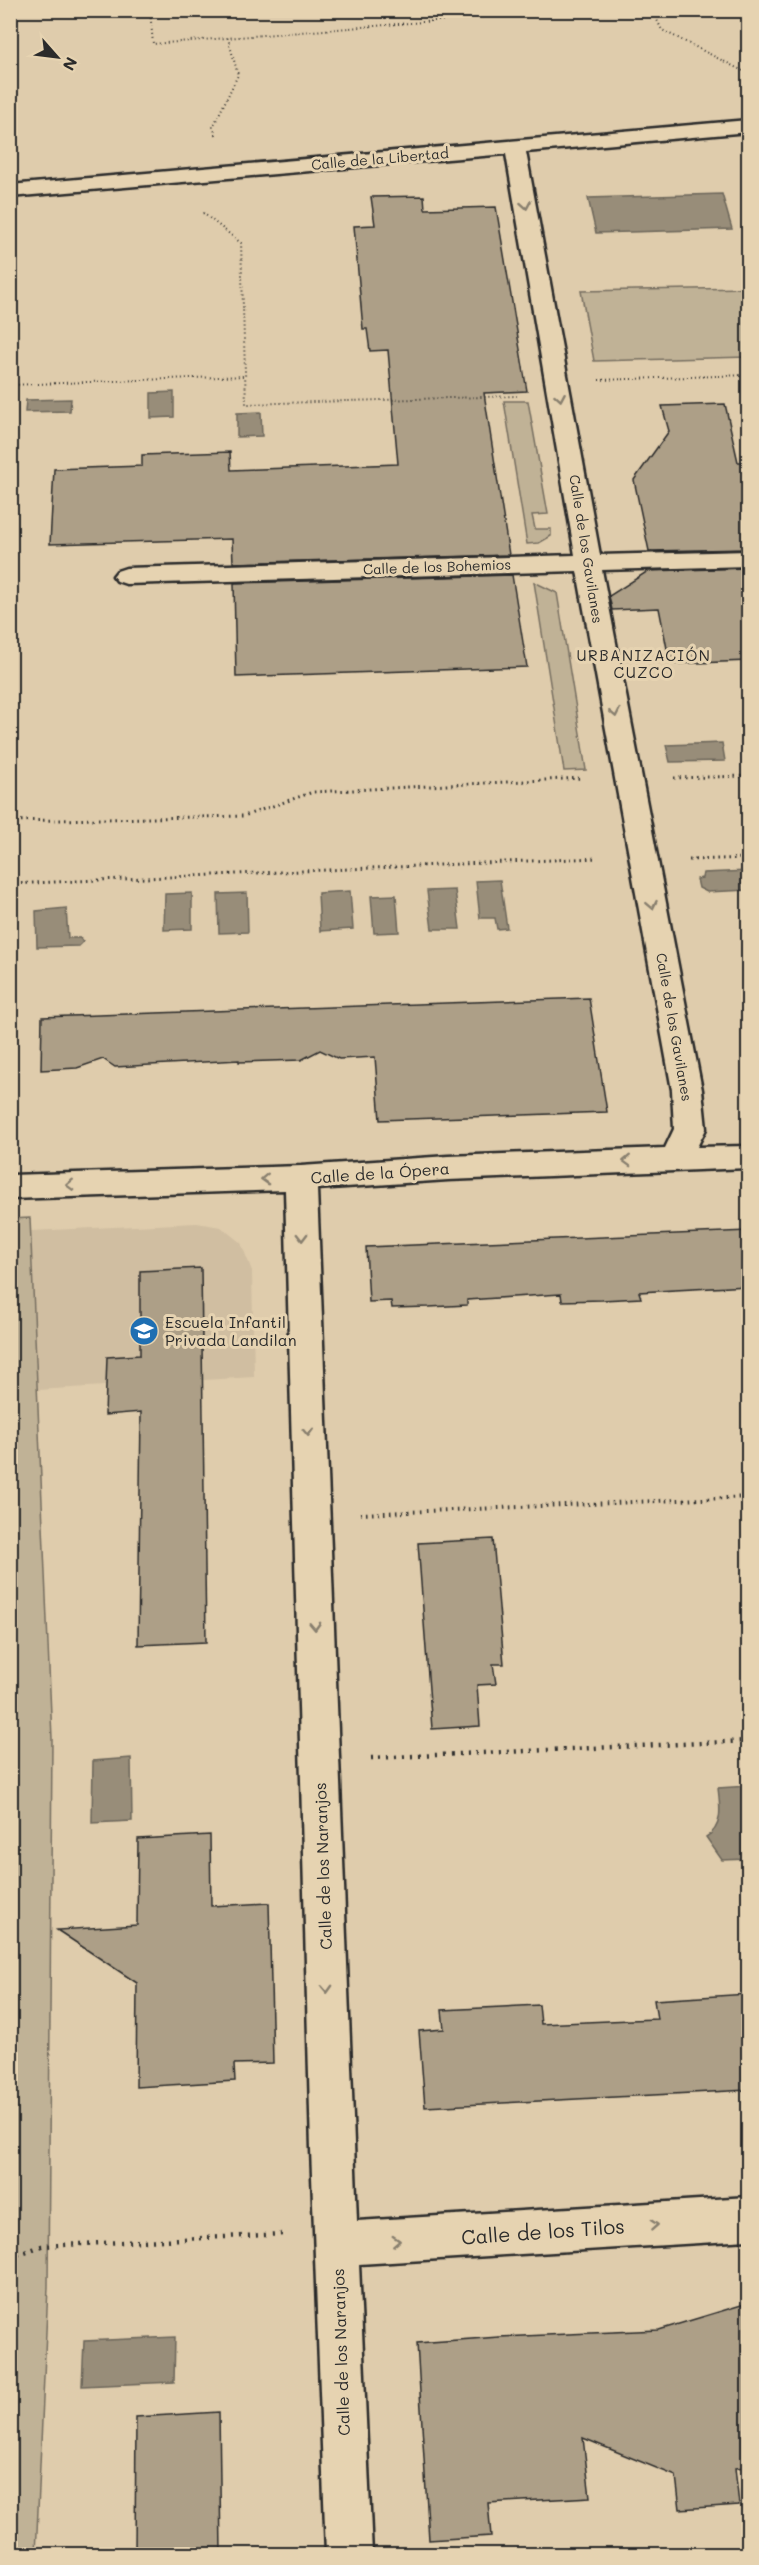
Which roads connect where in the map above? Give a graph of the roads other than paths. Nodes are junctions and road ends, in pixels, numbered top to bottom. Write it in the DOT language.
graph roads {
  1 [pos="748,126"];
  2 [pos="515,147"];
  3 [pos="10,191"];
  4 [pos="748,558"];
  5 [pos="588,562"];
  6 [pos="126,576"];
  7 [pos="748,1157"];
  8 [pos="675,1159"];
  9 [pos="301,1178"];
  10 [pos="10,1187"];
  11 [pos="748,2219"];
  12 [pos="338,2244"];
  13 [pos="349,2554"];
  1 -- 2 [label="street, Calle de la Libertad"];
  2 -- 3 [label="street, Calle de la Libertad"];
  2 -- 5 [label="street, Calle de los Gavilanes, one-way"];
  4 -- 5 [label="street, Calle de los Bohemios"];
  5 -- 6 [label="street, Calle de los Bohemios"];
  5 -- 8 [label="street, Calle de los Gavilanes, one-way"];
  7 -- 8 [label="street, Calle de la Ópera"];
  8 -- 9 [label="street, Calle de la Ópera, one-way"];
  9 -- 10 [label="street, Calle de la Ópera, one-way"];
  9 -- 12 [label="street, Calle de los Naranjos, one-way"];
  12 -- 11 [label="street, Calle de los Tilos, one-way"];
  12 -- 13 [label="street, Calle de los Naranjos"];
}
